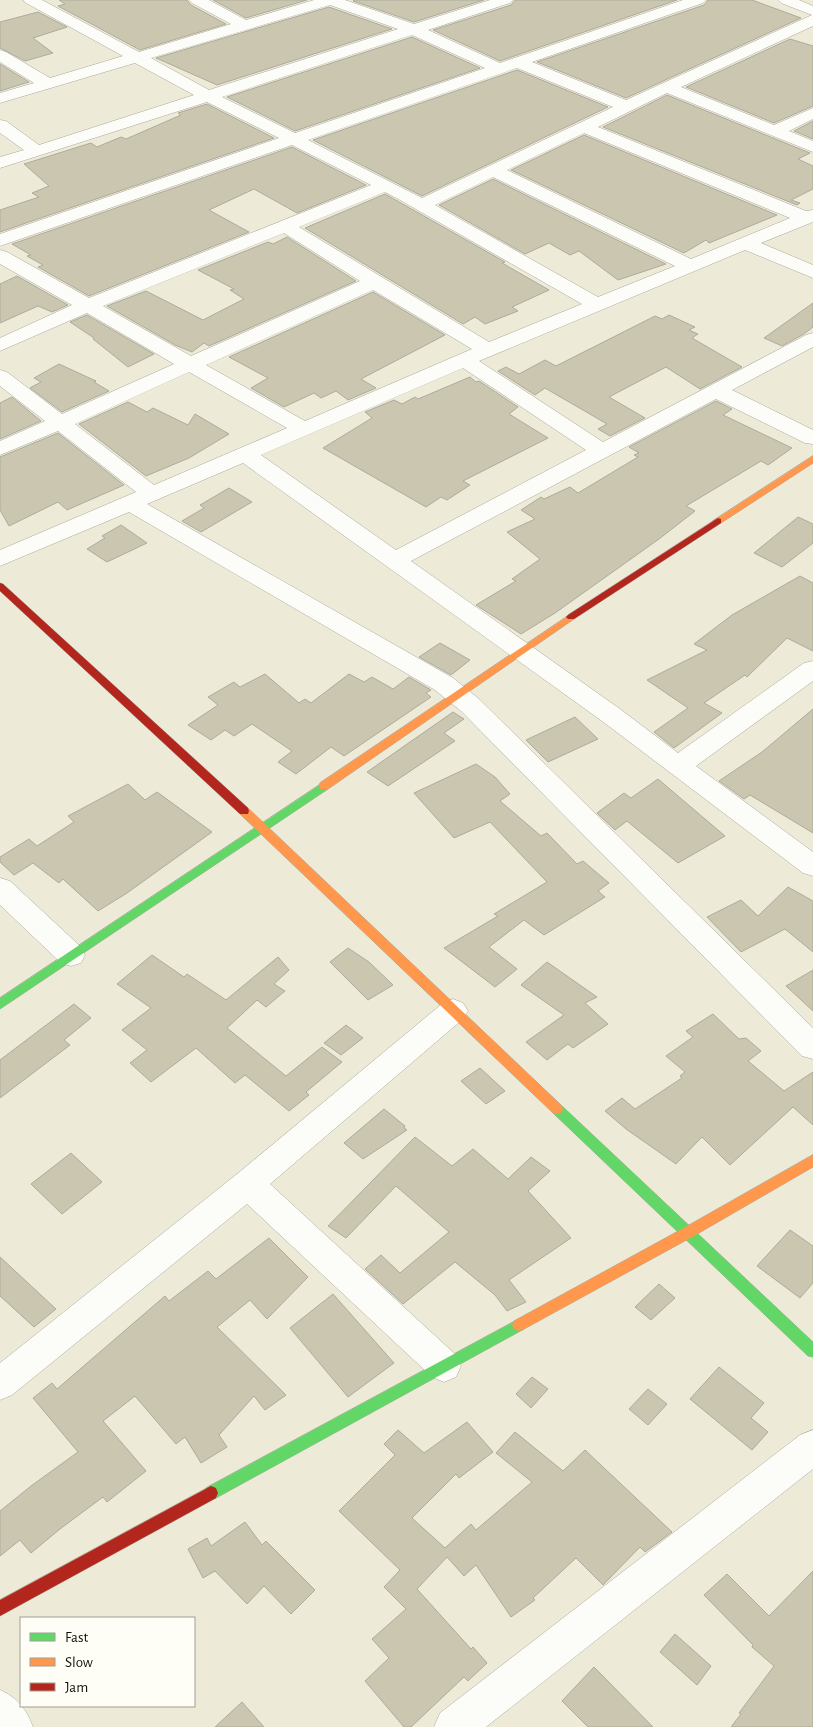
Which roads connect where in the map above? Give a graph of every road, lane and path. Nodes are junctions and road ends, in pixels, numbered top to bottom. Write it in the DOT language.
graph roads {
  1 [pos="31,0"];
  2 [pos="198,0"];
  3 [pos="330,0"];
  4 [pos="505,0"];
  5 [pos="698,0"];
  6 [pos="791,1"];
  7 [pos="813,11"];
  8 [pos="813,20"];
  9 [pos="244,25"];
  10 [pos="412,29"];
  11 [pos="0,55"];
  12 [pos="136,56"];
  13 [pos="517,62"];
  14 [pos="499,68"];
  15 [pos="48,84"];
  16 [pos="667,87"];
  17 [pos="210,97"];
  18 [pos="0,98"];
  19 [pos="626,106"];
  20 [pos="813,113"];
  21 [pos="0,125"];
  22 [pos="584,127"];
  23 [pos="775,131"];
  24 [pos="292,138"];
  25 [pos="813,147"];
  26 [pos="37,151"];
  27 [pos="0,163"];
  28 [pos="494,171"];
  29 [pos="384,186"];
  30 [pos="421,205"];
  31 [pos="809,216"];
  32 [pos="285,226"];
  33 [pos="0,240"];
  34 [pos="746,244"];
  35 [pos="0,256"];
  36 [pos="691,266"];
  37 [pos="813,272"];
  38 [pos="374,282"];
  39 [pos="598,305"];
  40 [pos="88,306"];
  41 [pos="813,339"];
  42 [pos="0,345"];
  43 [pos="488,350"];
  44 [pos="464,360"];
  45 [pos="189,364"];
  46 [pos="0,376"];
  47 [pos="714,390"];
  48 [pos="59,423"];
  49 [pos="304,429"];
  50 [pos="813,438"];
  51 [pos="0,449"];
  52 [pos="601,450"];
  53 [pos="245,454"];
  54 [pos="813,459"];
  55 [pos="141,498"];
  56 [pos="0,559"];
  57 [pos="395,560"];
  58 [pos="0,586"];
  59 [pos="520,651"];
  60 [pos="813,669"];
  61 [pos="457,694"];
  62 [pos="678,766"];
  63 [pos="262,828"];
  64 [pos="813,866"];
  65 [pos="0,888"];
  66 [pos="71,955"];
  67 [pos="0,1004"];
  68 [pos="453,1012"];
  69 [pos="813,1047"];
  70 [pos="813,1160"];
  71 [pos="248,1184"];
  72 [pos="687,1233"];
  73 [pos="813,1352"];
  74 [pos="444,1366"];
  75 [pos="0,1384"];
  76 [pos="813,1448"];
  77 [pos="0,1608"];
  78 [pos="0,1710"];
  79 [pos="13,1727"];
  80 [pos="454,1727"];
  1 -- 12 [label="street"];
  2 -- 9 [label="street"];
  3 -- 9 [label="street"];
  3 -- 10 [label="street"];
  4 -- 10 [label="street"];
  5 -- 13 [label="street"];
  6 -- 7 [label="street"];
  8 -- 16 [label="street"];
  9 -- 12 [label="street"];
  10 -- 14 [label="street"];
  10 -- 17 [label="street"];
  11 -- 15 [label="street"];
  12 -- 15 [label="street"];
  12 -- 17 [label="street"];
  13 -- 14 [label="street"];
  13 -- 19 [label="street"];
  14 -- 24 [label="street"];
  15 -- 18 [label="street"];
  16 -- 19 [label="street"];
  16 -- 23 [label="street"];
  17 -- 24 [label="street"];
  17 -- 26 [label="street"];
  19 -- 22 [label="street"];
  20 -- 23 [label="street"];
  21 -- 26 [label="street"];
  22 -- 28 [label="street"];
  22 -- 31 [label="street"];
  23 -- 25 [label="street"];
  24 -- 29 [label="street"];
  24 -- 33 [label="street"];
  26 -- 27 [label="street"];
  28 -- 30 [label="street"];
  28 -- 36 [label="street"];
  29 -- 30 [label="street"];
  29 -- 32 [label="street"];
  30 -- 39 [label="street"];
  31 -- 34 [label="street"];
  32 -- 38 [label="street"];
  32 -- 40 [label="street"];
  34 -- 36 [label="street"];
  34 -- 37 [label="street"];
  35 -- 40 [label="street"];
  36 -- 39 [label="street"];
  38 -- 43 [label="street"];
  38 -- 45 [label="street"];
  39 -- 43 [label="street"];
  40 -- 42 [label="street"];
  40 -- 45 [label="street"];
  41 -- 47 [label="street"];
  43 -- 44 [label="street"];
  44 -- 49 [label="street"];
  44 -- 52 [label="street"];
  45 -- 48 [label="street"];
  45 -- 49 [label="street"];
  46 -- 48 [label="street"];
  47 -- 50 [label="street"];
  47 -- 52 [label="street"];
  48 -- 51 [label="street"];
  48 -- 55 [label="street"];
  49 -- 53 [label="street"];
  52 -- 57 [label="street"];
  53 -- 55 [label="street"];
  53 -- 57 [label="street"];
  54 -- 59 [label="street"];
  55 -- 56 [label="street"];
  55 -- 61 [label="street"];
  57 -- 59 [label="street"];
  58 -- 63 [label="street"];
  59 -- 61 [label="street"];
  59 -- 62 [label="street"];
  60 -- 62 [label="street"];
  61 -- 63 [label="street"];
  61 -- 69 [label="street"];
  62 -- 64 [label="street"];
  63 -- 66 [label="street"];
  63 -- 68 [label="street"];
  65 -- 66 [label="street"];
  66 -- 67 [label="street"];
  68 -- 71 [label="street"];
  68 -- 72 [label="street"];
  70 -- 72 [label="street"];
  71 -- 74 [label="street"];
  71 -- 75 [label="street"];
  72 -- 73 [label="street"];
  72 -- 74 [label="street"];
  74 -- 77 [label="street"];
  76 -- 80 [label="street"];
  78 -- 79 [label="street"];
}
